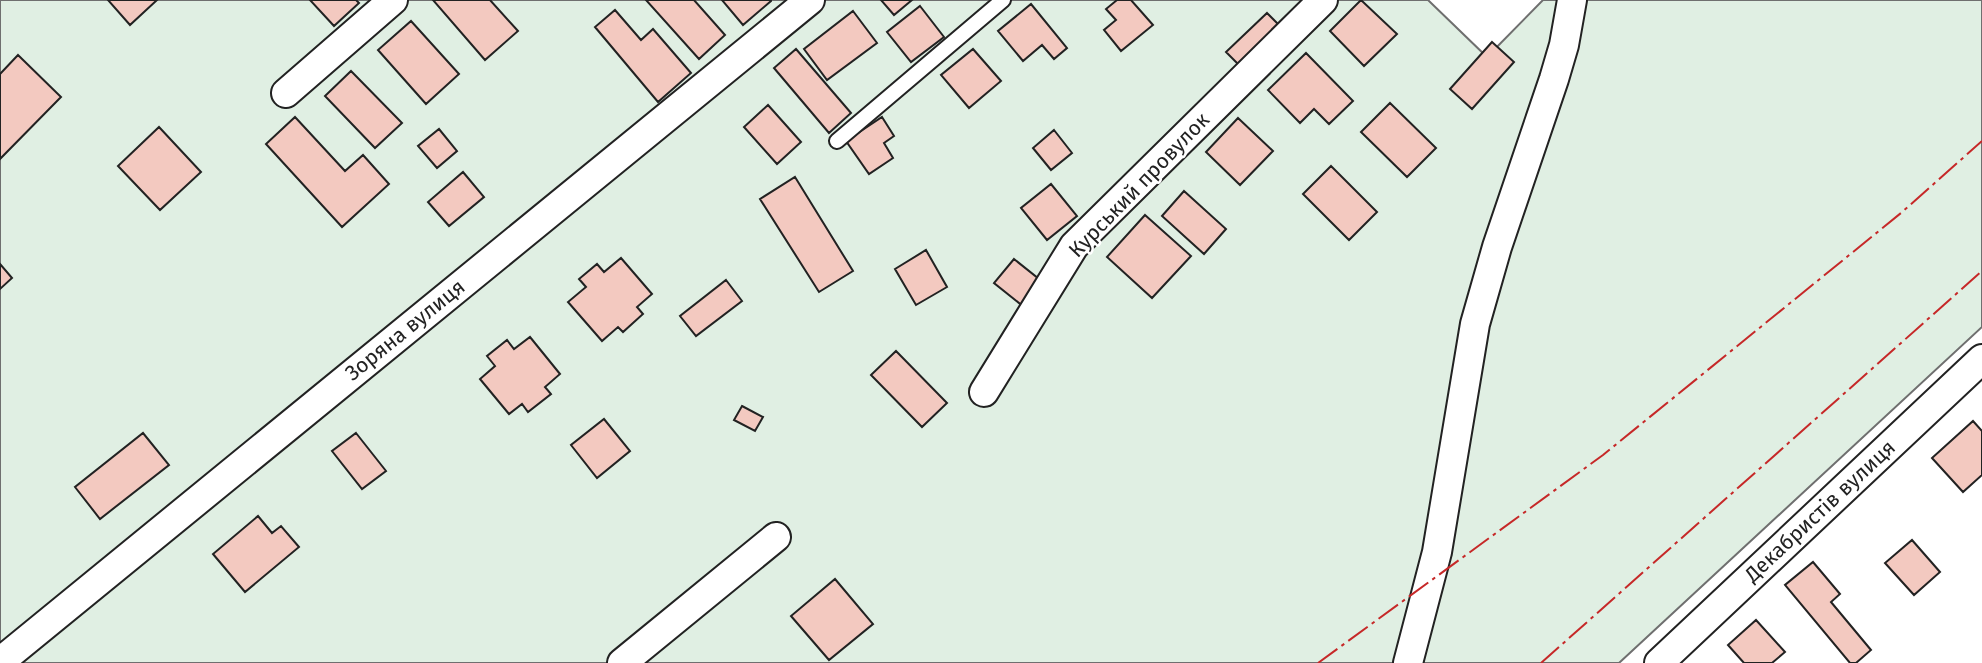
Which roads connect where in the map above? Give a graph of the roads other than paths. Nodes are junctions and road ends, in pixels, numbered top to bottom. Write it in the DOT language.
graph roads {
  1 [pos="393,0"];
  2 [pos="810,0"];
  3 [pos="1003,0"];
  4 [pos="1323,0"];
  5 [pos="1569,1"];
  6 [pos="286,93"];
  7 [pos="836,141"];
  8 [pos="1982,359"];
  9 [pos="984,392"];
  10 [pos="776,537"];
  11 [pos="1,661"];
  12 [pos="622,663"];
  13 [pos="1408,663"];
  14 [pos="1659,663"];
  1 -- 6 [label="street"];
  2 -- 11 [label="street, Зоряна вулиця"];
  3 -- 7 [label="lane"];
  4 -- 9 [label="street, Курський провулок"];
  5 -- 13 [label="street"];
  8 -- 14 [label="street, Декабристів вулиця"];
  10 -- 12 [label="street"];
}
